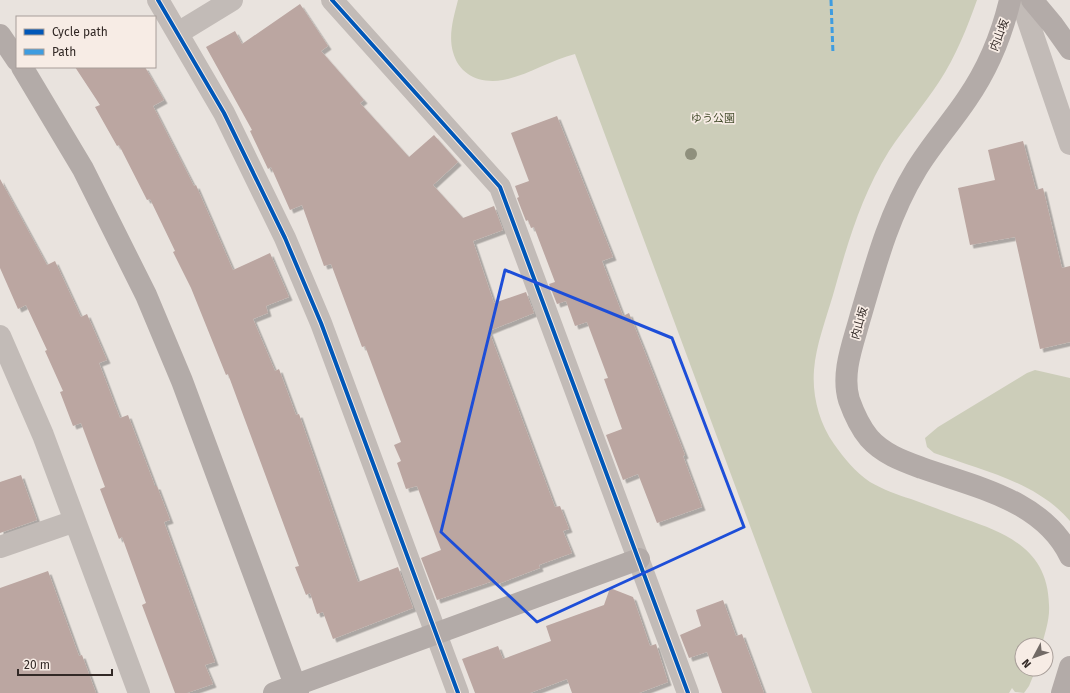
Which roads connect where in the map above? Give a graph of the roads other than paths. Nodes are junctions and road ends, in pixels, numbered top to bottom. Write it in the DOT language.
graph roads {
  1 [pos="158,0"];
  2 [pos="232,0"];
  3 [pos="332,0"];
  4 [pos="1010,0"];
  5 [pos="1021,0"];
  6 [pos="1032,0"];
  7 [pos="178,33"];
  8 [pos="0,35"];
  9 [pos="1070,49"];
  10 [pos="16,59"];
  11 [pos="23,68"];
  12 [pos="1070,144"];
  13 [pos="0,336"];
  14 [pos="75,521"];
  15 [pos="0,547"];
  16 [pos="1070,556"];
  17 [pos="639,559"];
  18 [pos="436,634"];
  19 [pos="1070,667"];
  20 [pos="297,689"];
  21 [pos="139,693"];
  22 [pos="274,693"];
  23 [pos="458,693"];
  24 [pos="688,693"];
  25 [pos="1062,693"];
  1 -- 7 [label="street"];
  2 -- 7 [label="street"];
  3 -- 17 [label="street"];
  4 -- 16 [label="street, 内山坂"];
  5 -- 12 [label="street"];
  6 -- 9 [label="street"];
  7 -- 18 [label="street"];
  8 -- 10 [label="street"];
  11 -- 20 [label="street"];
  13 -- 14 [label="street"];
  14 -- 15 [label="street"];
  14 -- 21 [label="street"];
  17 -- 18 [label="street"];
  17 -- 24 [label="street"];
  18 -- 20 [label="street"];
  18 -- 23 [label="street"];
  19 -- 25 [label="street"];
  20 -- 22 [label="street"];
}
